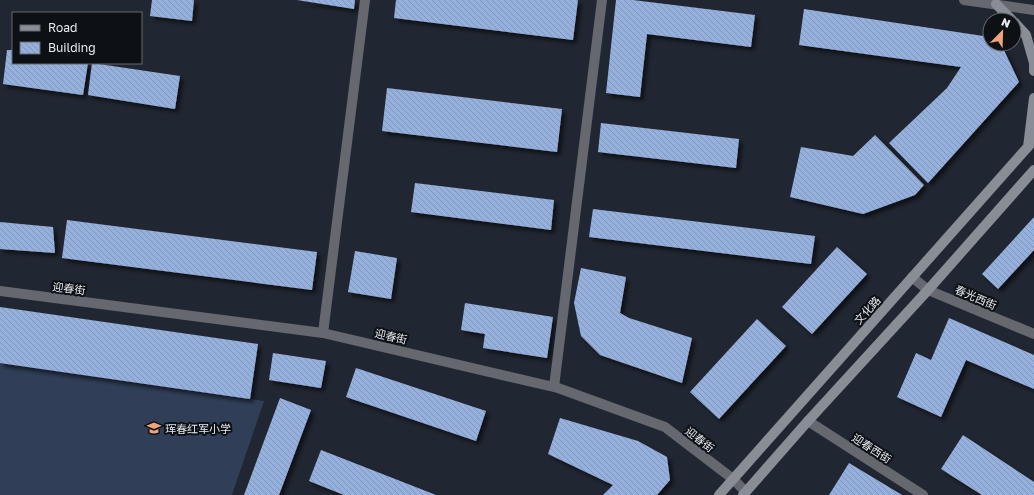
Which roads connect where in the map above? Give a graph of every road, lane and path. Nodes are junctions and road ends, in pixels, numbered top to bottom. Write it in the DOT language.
graph roads {
  1 [pos="365,0"];
  2 [pos="602,0"];
  3 [pos="964,0"];
  4 [pos="996,4"];
  5 [pos="1034,10"];
  6 [pos="1004,12"];
  7 [pos="1022,31"];
  8 [pos="1034,72"];
  9 [pos="1034,98"];
  10 [pos="1031,144"];
  11 [pos="1034,170"];
  12 [pos="912,277"];
  13 [pos="928,290"];
  14 [pos="0,292"];
  15 [pos="323,333"];
  16 [pos="1034,334"];
  17 [pos="554,387"];
  18 [pos="808,421"];
  19 [pos="732,479"];
  20 [pos="744,493"];
  21 [pos="719,495"];
  22 [pos="923,495"];
  1 -- 15 [label="street"];
  2 -- 17 [label="street"];
  3 -- 4 [label="street"];
  4 -- 5 [label="street"];
  4 -- 6 [label="main road"];
  7 -- 8 [label="main road"];
  9 -- 10 [label="main road"];
  10 -- 12 [label="main road, 文化路"];
  11 -- 13 [label="main road"];
  12 -- 13 [label="street, 春光西街"];
  12 -- 19 [label="main road, 文化路"];
  13 -- 16 [label="street, 春光西街"];
  13 -- 18 [label="main road"];
  14 -- 15 [label="street, 迎春街"];
  15 -- 17 [label="street, 迎春街"];
  17 -- 19 [label="street, 迎春街"];
  18 -- 20 [label="main road"];
  18 -- 22 [label="street, 迎春西街"];
  19 -- 20 [label="street, 迎春街"];
  19 -- 21 [label="main road, 文化路"];
}
